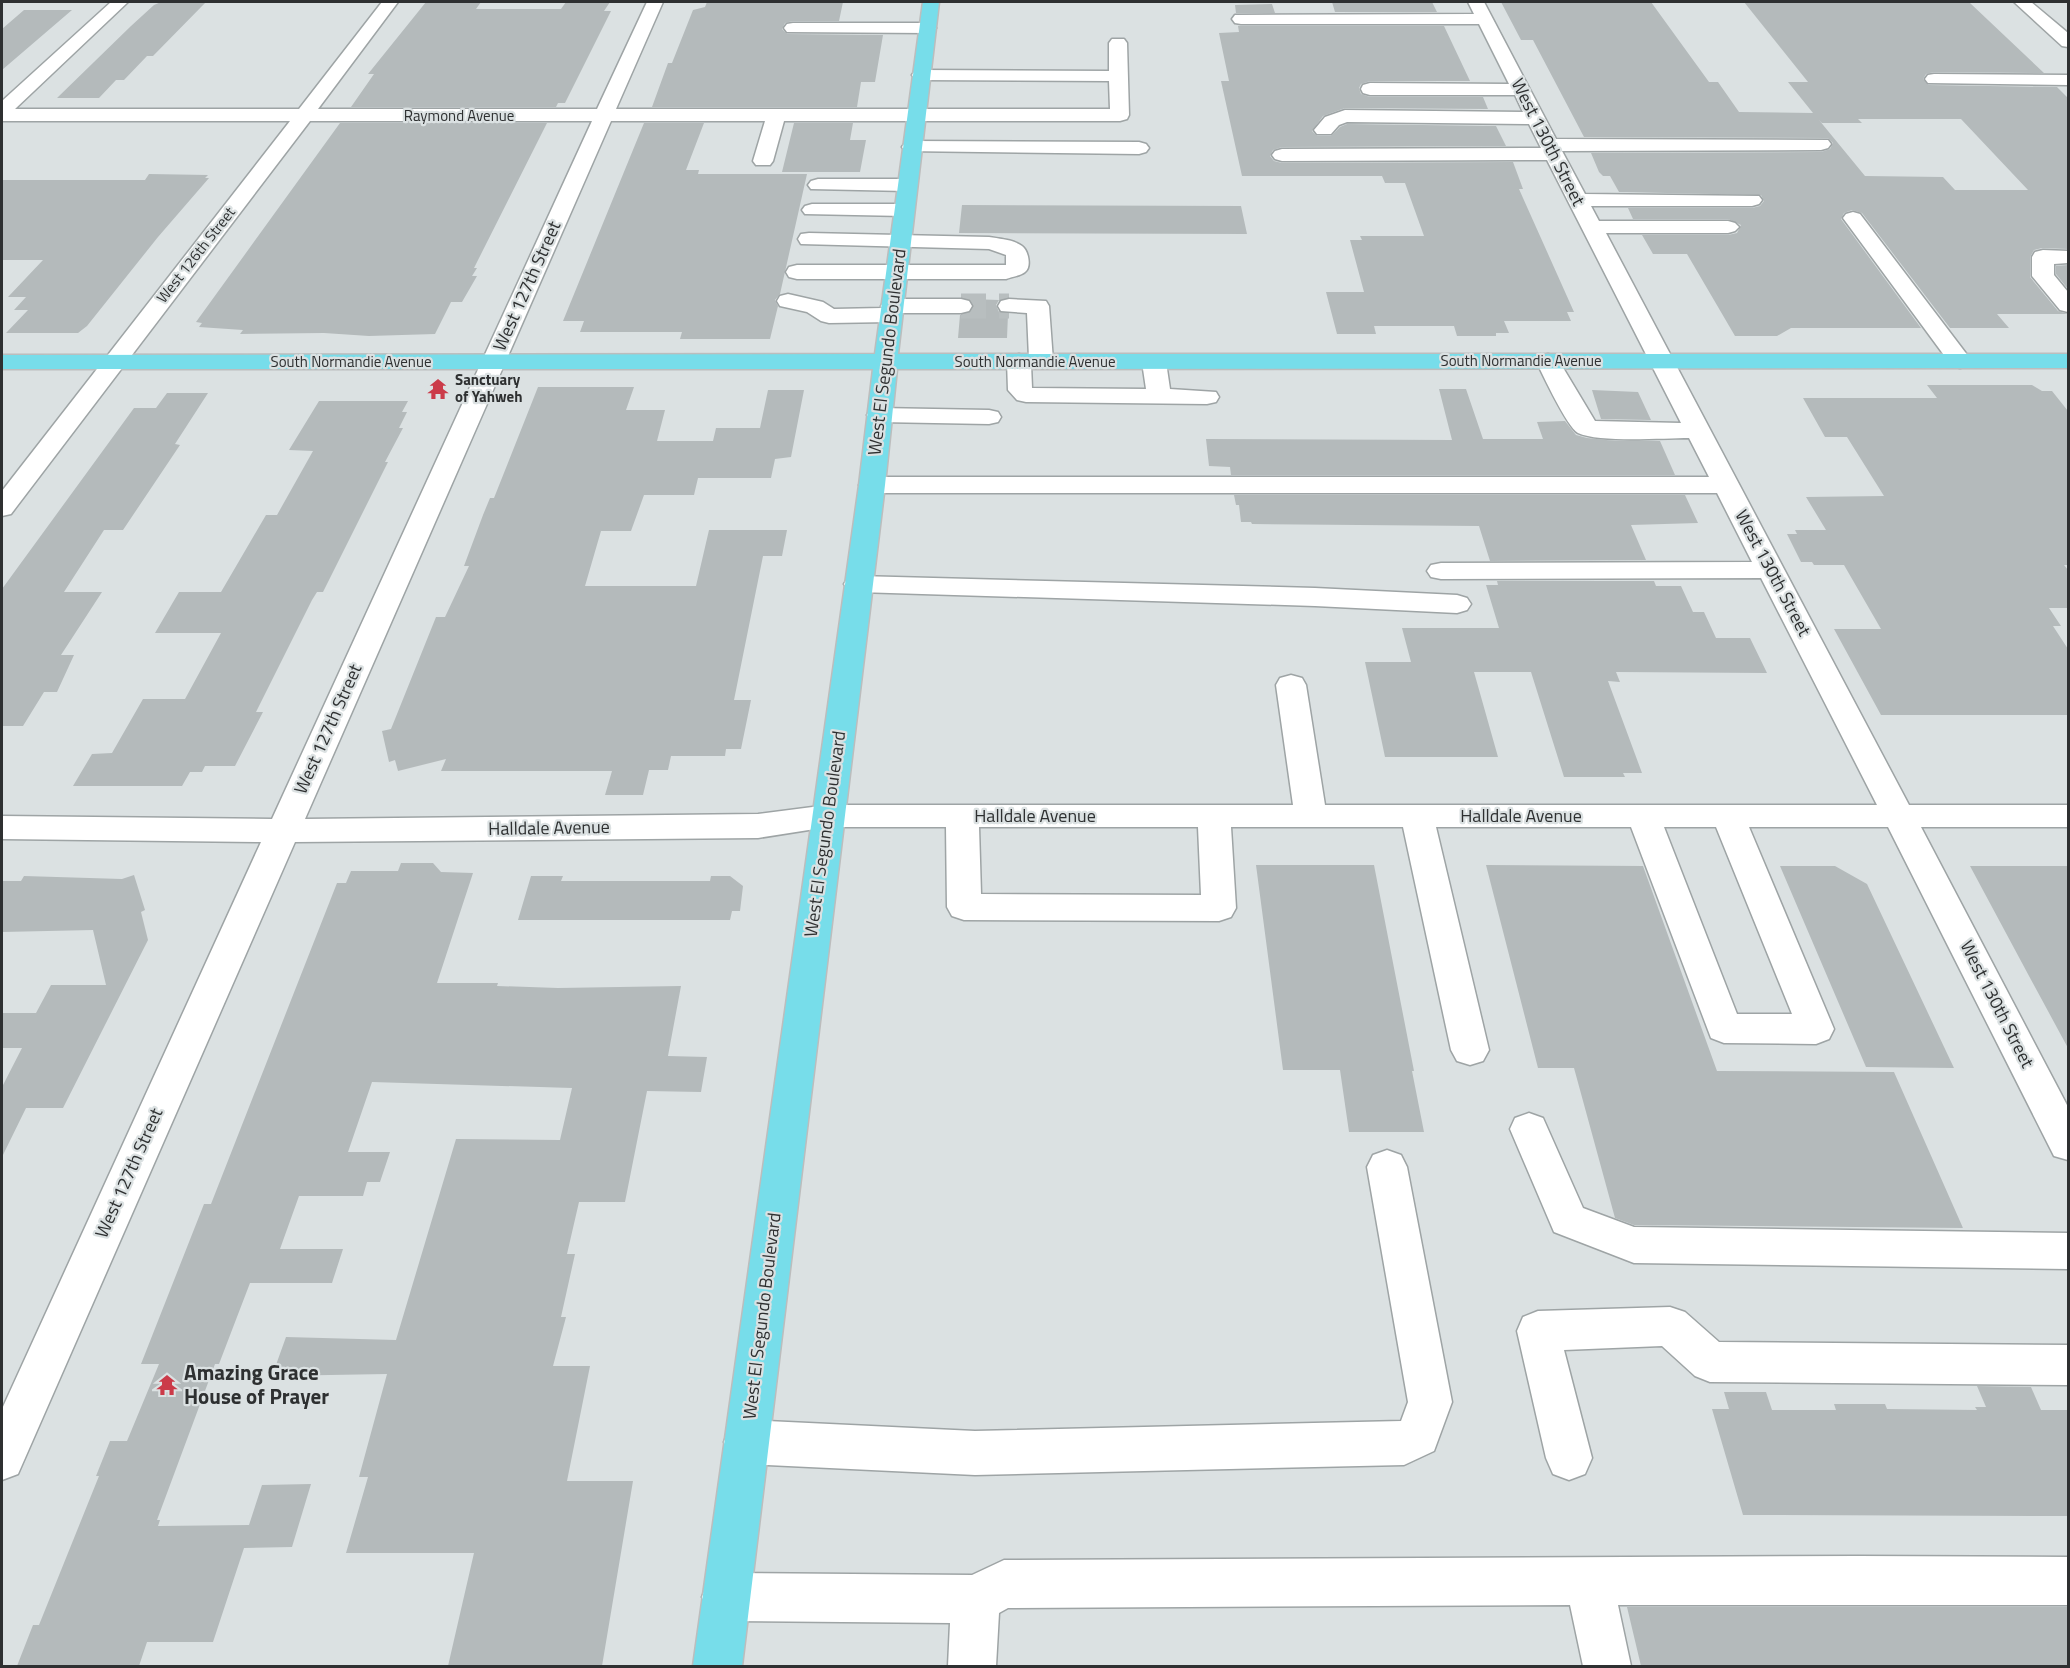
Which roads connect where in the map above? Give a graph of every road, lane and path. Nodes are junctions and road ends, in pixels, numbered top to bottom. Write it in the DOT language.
graph roads {
  1 [pos="120,2"];
  2 [pos="390,2"];
  3 [pos="655,2"];
  4 [pos="2022,2"];
  5 [pos="1480,10"];
  6 [pos="851,15"];
  7 [pos="929,15"];
  8 [pos="1241,19"];
  9 [pos="793,28"];
  10 [pos="2068,42"];
  11 [pos="1118,43"];
  12 [pos="1118,76"];
  13 [pos="1934,79"];
  14 [pos="2068,80"];
  15 [pos="920,84"];
  16 [pos="1370,89"];
  17 [pos="1521,90"];
  18 [pos="899,93"];
  19 [pos="814,94"];
  20 [pos="2,111"];
  21 [pos="776,115"];
  22 [pos="809,115"];
  23 [pos="916,115"];
  24 [pos="2,116"];
  25 [pos="305,116"];
  26 [pos="603,117"];
  27 [pos="1536,118"];
  28 [pos="1324,130"];
  29 [pos="1821,144"];
  30 [pos="912,147"];
  31 [pos="1139,148"];
  32 [pos="1552,150"];
  33 [pos="1282,155"];
  34 [pos="763,161"];
  35 [pos="907,184"];
  36 [pos="818,185"];
  37 [pos="1578,200"];
  38 [pos="1752,200"];
  39 [pos="812,210"];
  40 [pos="904,210"];
  41 [pos="1853,218"];
  42 [pos="1591,227"];
  43 [pos="1728,227"];
  44 [pos="810,239"];
  45 [pos="900,239"];
  46 [pos="2068,256"];
  47 [pos="797,272"];
  48 [pos="896,272"];
  49 [pos="788,301"];
  50 [pos="2068,305"];
  51 [pos="961,306"];
  52 [pos="1009,306"];
  53 [pos="892,310"];
  54 [pos="1030,361"];
  55 [pos="1548,361"];
  56 [pos="1660,361"];
  57 [pos="1960,361"];
  58 [pos="2068,361"];
  59 [pos="2,362"];
  60 [pos="113,362"];
  61 [pos="493,362"];
  62 [pos="1155,362"];
  63 [pos="885,363"];
  64 [pos="1159,396"];
  65 [pos="1207,397"];
  66 [pos="879,415"];
  67 [pos="989,417"];
  68 [pos="1697,431"];
  69 [pos="1727,484"];
  70 [pos="872,485"];
  71 [pos="2,508"];
  72 [pos="1770,570"];
  73 [pos="1441,571"];
  74 [pos="858,584"];
  75 [pos="1457,604"];
  76 [pos="1291,685"];
  77 [pos="828,816"];
  78 [pos="962,816"];
  79 [pos="1214,816"];
  80 [pos="1311,816"];
  81 [pos="1417,816"];
  82 [pos="1643,816"];
  83 [pos="1728,816"];
  84 [pos="1901,816"];
  85 [pos="2068,816"];
  86 [pos="2,827"];
  87 [pos="282,831"];
  88 [pos="1470,1050"];
  89 [pos="1528,1129"];
  90 [pos="2068,1144"];
  91 [pos="1387,1167"];
  92 [pos="2068,1251"];
  93 [pos="2068,1365"];
  94 [pos="746,1442"];
  95 [pos="2,1458"];
  96 [pos="1569,1458"];
  97 [pos="1589,1581"];
  98 [pos="2068,1581"];
  99 [pos="726,1597"];
  100 [pos="976,1599"];
  101 [pos="717,1666"];
  102 [pos="972,1666"];
  103 [pos="1607,1666"];
  1 -- 20 [label="street"];
  2 -- 25 [label="street, West 126th Street"];
  3 -- 26 [label="street, West 127th Street"];
  4 -- 10 [label="street"];
  5 -- 8 [label="street"];
  5 -- 17 [label="street, West 130th Street"];
  6 -- 7 [label="street"];
  7 -- 9 [label="street"];
  7 -- 15 [label="main road, West El Segundo Boulevard"];
  11 -- 12 [label="street"];
  12 -- 15 [label="street"];
  12 -- 23 [label="street, Raymond Avenue"];
  13 -- 14 [label="street"];
  15 -- 18 [label="street"];
  15 -- 23 [label="main road, West El Segundo Boulevard"];
  16 -- 17 [label="street"];
  17 -- 27 [label="street, West 130th Street"];
  19 -- 22 [label="street"];
  21 -- 22 [label="street, Raymond Avenue"];
  21 -- 26 [label="street, Raymond Avenue"];
  21 -- 34 [label="street"];
  22 -- 23 [label="street, Raymond Avenue"];
  23 -- 30 [label="main road, West El Segundo Boulevard"];
  24 -- 25 [label="street, Raymond Avenue"];
  25 -- 26 [label="street, Raymond Avenue"];
  25 -- 60 [label="street, West 126th Street"];
  26 -- 61 [label="street, West 127th Street"];
  27 -- 28 [label="street"];
  27 -- 32 [label="street, West 130th Street"];
  29 -- 32 [label="street"];
  30 -- 31 [label="street"];
  30 -- 35 [label="main road, West El Segundo Boulevard"];
  32 -- 33 [label="street"];
  32 -- 37 [label="street, West 130th Street"];
  35 -- 36 [label="street"];
  35 -- 40 [label="main road, West El Segundo Boulevard"];
  37 -- 38 [label="street"];
  37 -- 42 [label="street, West 130th Street"];
  39 -- 40 [label="street"];
  40 -- 45 [label="main road, West El Segundo Boulevard"];
  41 -- 57 [label="street"];
  42 -- 43 [label="street"];
  42 -- 56 [label="street, West 130th Street"];
  44 -- 45 [label="street"];
  45 -- 48 [label="main road, West El Segundo Boulevard"];
  45 -- 48 [label="street"];
  46 -- 50 [label="street"];
  47 -- 48 [label="street"];
  48 -- 53 [label="main road, West El Segundo Boulevard"];
  49 -- 53 [label="street"];
  51 -- 53 [label="street"];
  52 -- 54 [label="street"];
  53 -- 63 [label="main road, West El Segundo Boulevard"];
  54 -- 62 [label="main road, South Normandie Avenue"];
  54 -- 63 [label="main road, South Normandie Avenue"];
  54 -- 64 [label="street"];
  55 -- 56 [label="main road, South Normandie Avenue"];
  55 -- 62 [label="main road, South Normandie Avenue"];
  55 -- 68 [label="street"];
  56 -- 57 [label="main road, South Normandie Avenue"];
  56 -- 68 [label="street, West 130th Street"];
  57 -- 58 [label="main road, South Normandie Avenue"];
  59 -- 60 [label="main road, South Normandie Avenue"];
  60 -- 61 [label="main road, South Normandie Avenue"];
  60 -- 71 [label="street, West 126th Street"];
  61 -- 63 [label="main road, South Normandie Avenue"];
  61 -- 87 [label="street, West 127th Street"];
  62 -- 64 [label="street"];
  63 -- 66 [label="main road, West El Segundo Boulevard"];
  64 -- 65 [label="street"];
  66 -- 67 [label="street"];
  66 -- 70 [label="main road, West El Segundo Boulevard"];
  68 -- 69 [label="street, West 130th Street"];
  69 -- 70 [label="street"];
  69 -- 72 [label="street, West 130th Street"];
  70 -- 74 [label="main road, West El Segundo Boulevard"];
  72 -- 73 [label="street"];
  72 -- 84 [label="street, West 130th Street"];
  74 -- 75 [label="street"];
  74 -- 77 [label="main road, West El Segundo Boulevard"];
  76 -- 80 [label="street"];
  77 -- 78 [label="street, Halldale Avenue"];
  77 -- 87 [label="street, Halldale Avenue"];
  77 -- 94 [label="main road, West El Segundo Boulevard"];
  78 -- 79 [label="street, Halldale Avenue"];
  78 -- 79 [label="street"];
  79 -- 80 [label="street, Halldale Avenue"];
  80 -- 81 [label="street, Halldale Avenue"];
  81 -- 82 [label="street, Halldale Avenue"];
  81 -- 88 [label="street"];
  82 -- 83 [label="street, Halldale Avenue"];
  82 -- 83 [label="street"];
  83 -- 84 [label="street, Halldale Avenue"];
  84 -- 85 [label="street, Halldale Avenue"];
  84 -- 90 [label="street, West 130th Street"];
  86 -- 87 [label="street, Halldale Avenue"];
  87 -- 95 [label="street, West 127th Street"];
  89 -- 92 [label="street"];
  91 -- 94 [label="street"];
  93 -- 96 [label="street"];
  94 -- 99 [label="main road, West El Segundo Boulevard"];
  97 -- 98 [label="street"];
  97 -- 100 [label="street"];
  97 -- 103 [label="street"];
  99 -- 100 [label="street"];
  99 -- 101 [label="main road, West El Segundo Boulevard"];
  100 -- 102 [label="street"];
}
